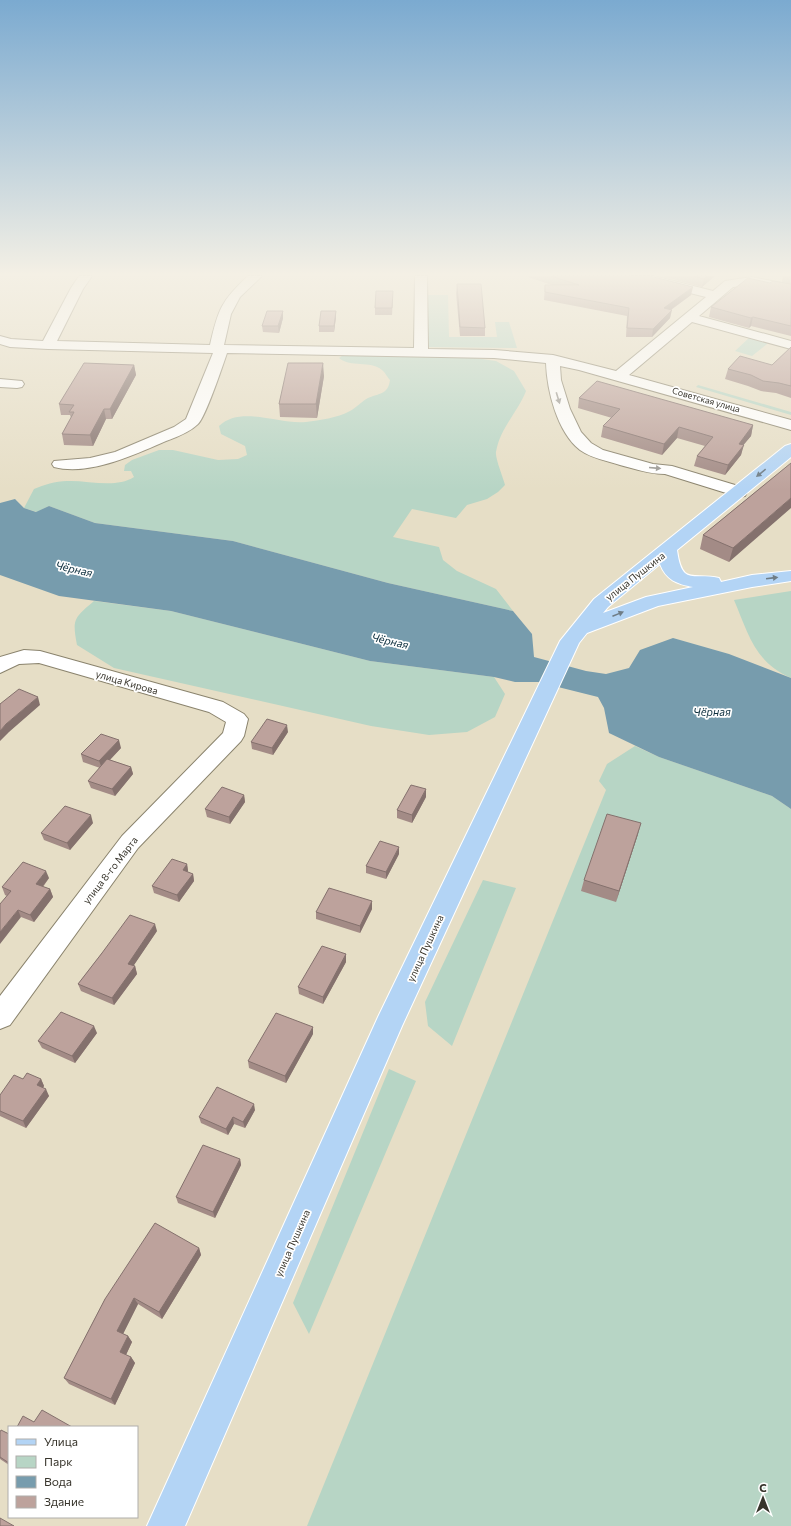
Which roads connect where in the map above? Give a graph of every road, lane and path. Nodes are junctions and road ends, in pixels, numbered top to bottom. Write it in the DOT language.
graph roads {
  1 [pos="143,347"];
  2 [pos="421,347"];
  3 [pos="653,347"];
  4 [pos="219,349"];
  5 [pos="421,352"];
  6 [pos="553,359"];
  7 [pos="619,376"];
  8 [pos="0,383"];
  9 [pos="17,384"];
  10 [pos="791,425"];
  11 [pos="791,449"];
  12 [pos="60,464"];
  13 [pos="739,492"];
  14 [pos="668,550"];
  15 [pos="791,576"];
  16 [pos="752,581"];
  17 [pos="576,635"];
  18 [pos="0,666"];
  19 [pos="233,736"];
  20 [pos="0,1016"];
  21 [pos="166,1526"];
  1 -- 4 [label="street, Советская улица"];
  2 -- 5 [label="street"];
  3 -- 7 [label="street"];
  4 -- 5 [label="street, Советская улица"];
  4 -- 12 [label="street"];
  5 -- 6 [label="street, Советская улица"];
  6 -- 7 [label="street, Советская улица"];
  6 -- 13 [label="street, one-way"];
  7 -- 10 [label="street, Советская улица"];
  8 -- 9 [label="street"];
  11 -- 13 [label="main road, улица Пушкина, one-way"];
  13 -- 14 [label="main road, улица Пушкина"];
  14 -- 16 [label="main road"];
  14 -- 17 [label="main road, улица Пушкина"];
  16 -- 15 [label="main road, one-way"];
  17 -- 16 [label="main road, one-way"];
  17 -- 21 [label="main road, улица Пушкина"];
  18 -- 19 [label="street, улица Кирова"];
  19 -- 20 [label="street, улица 8-го Марта"];
}
